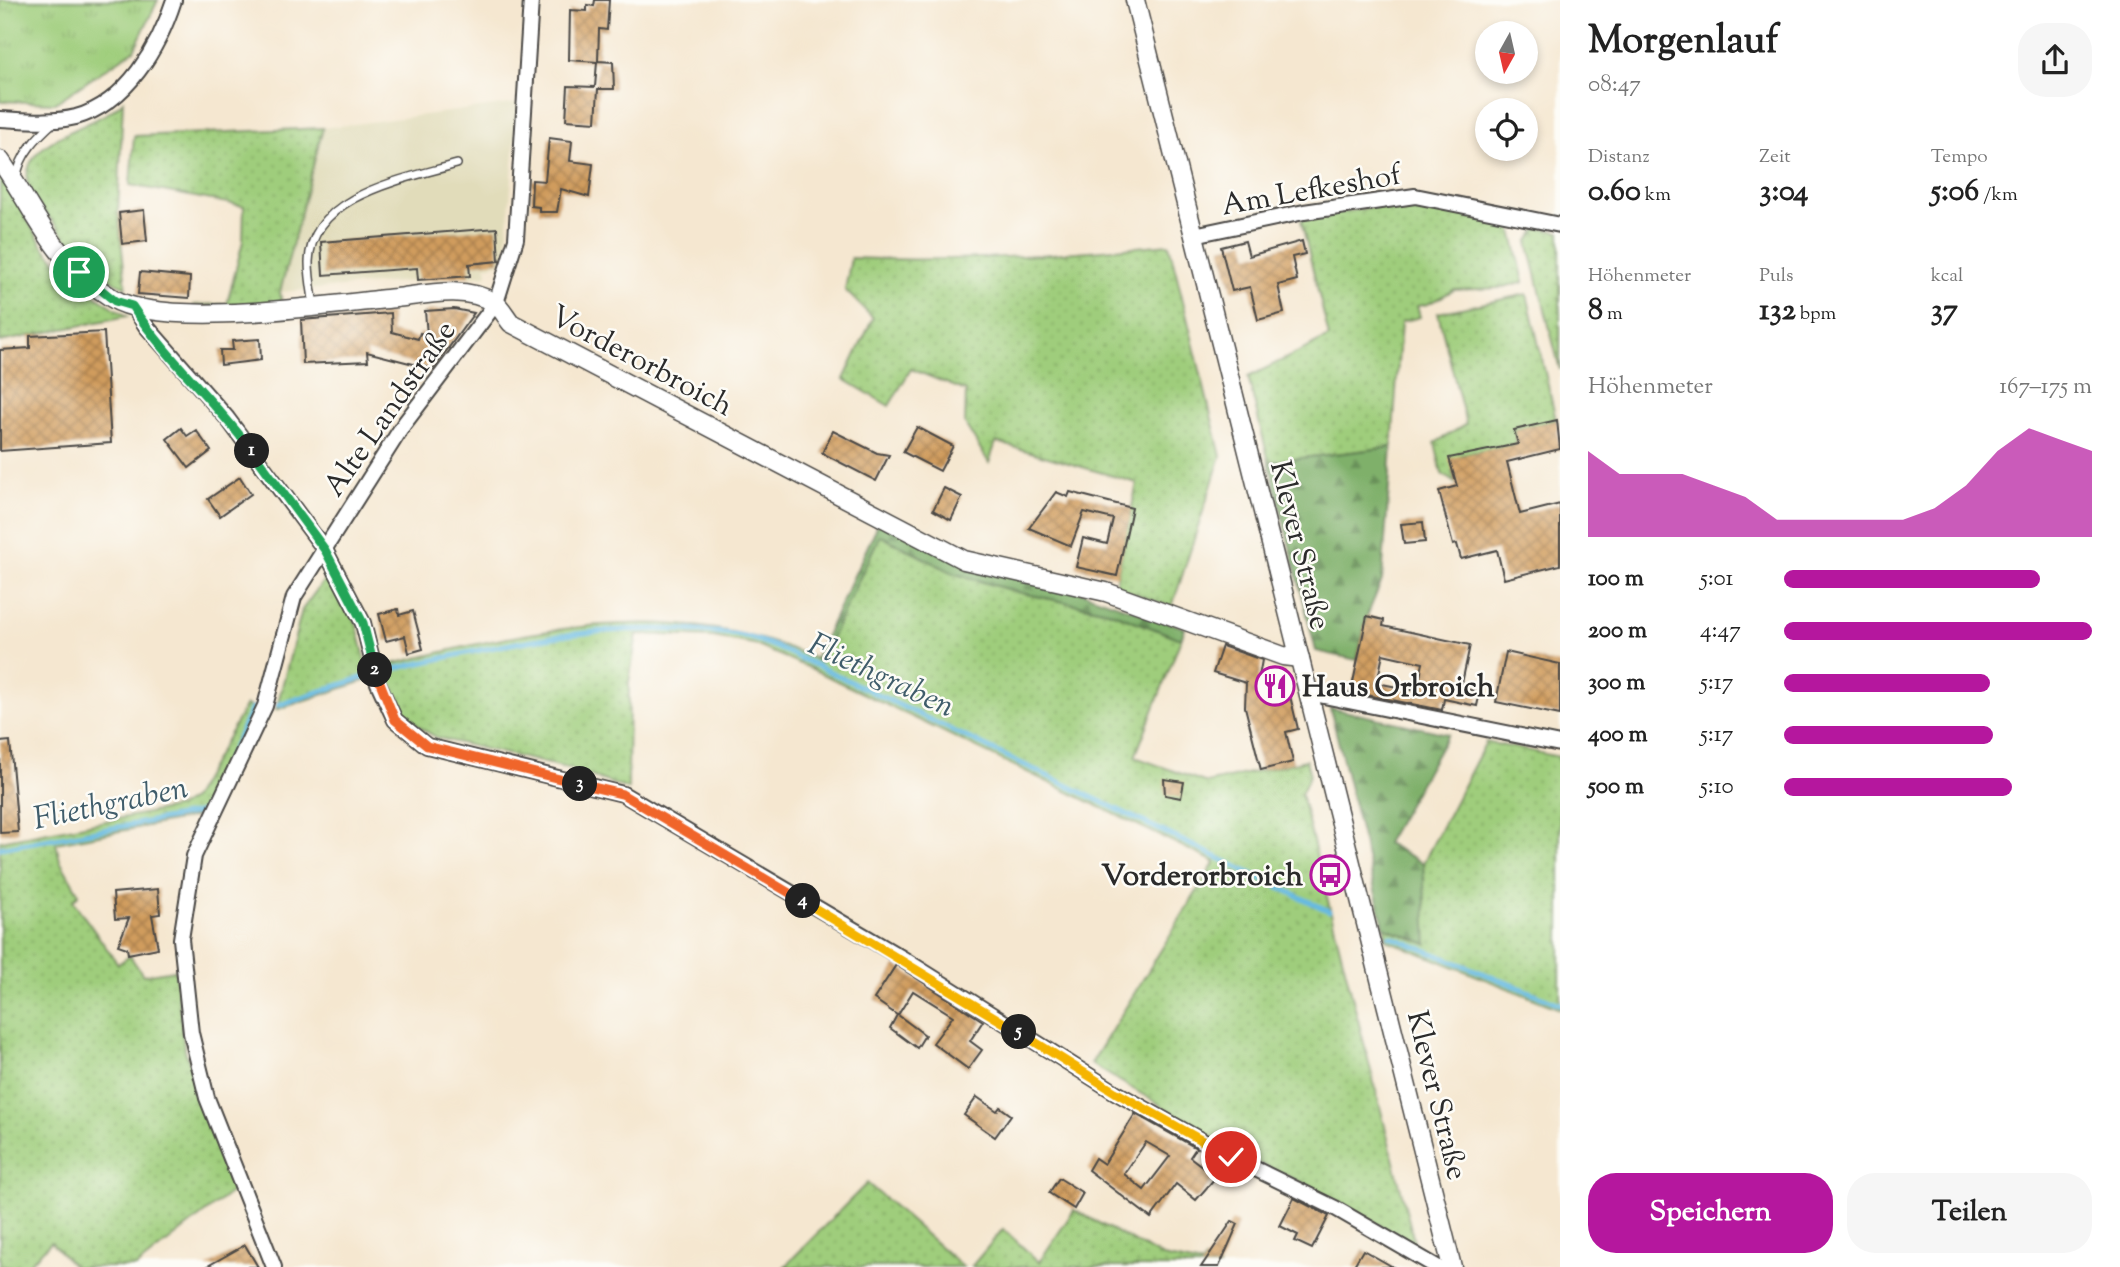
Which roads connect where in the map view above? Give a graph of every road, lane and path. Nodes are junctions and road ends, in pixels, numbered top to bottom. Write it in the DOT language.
graph roads {
  1 [pos="174,0"];
  2 [pos="531,0"];
  3 [pos="1135,0"];
  4 [pos="0,119"];
  5 [pos="56,121"];
  6 [pos="0,160"];
  7 [pos="457,164"];
  8 [pos="16,188"];
  9 [pos="1560,225"];
  10 [pos="1194,235"];
  11 [pos="496,303"];
  12 [pos="132,306"];
  13 [pos="314,307"];
  14 [pos="325,550"];
  15 [pos="1300,658"];
  16 [pos="1309,693"];
  17 [pos="1560,744"];
  18 [pos="273,1266"];
  19 [pos="1437,1267"];
  20 [pos="1452,1267"];
  1 -- 5 [label="street"];
  2 -- 11 [label="street, Alte Landstraße"];
  3 -- 10 [label="street, Klever Straße"];
  4 -- 5 [label="street"];
  5 -- 8 [label="lane"];
  6 -- 8 [label="street, Vorderorbroich"];
  7 -- 13 [label="lane"];
  8 -- 12 [label="street, Vorderorbroich"];
  9 -- 10 [label="street, Am Lefkeshof"];
  10 -- 15 [label="street, Klever Straße"];
  11 -- 13 [label="street, Vorderorbroich"];
  11 -- 14 [label="street, Alte Landstraße"];
  11 -- 15 [label="street, Vorderorbroich"];
  12 -- 13 [label="street, Vorderorbroich"];
  12 -- 14 [label="street"];
  14 -- 18 [label="street, Alte Landstraße"];
  14 -- 19 [label="street"];
  15 -- 16 [label="street, Klever Straße"];
  16 -- 17 [label="street"];
  16 -- 20 [label="street, Klever Straße"];
}
